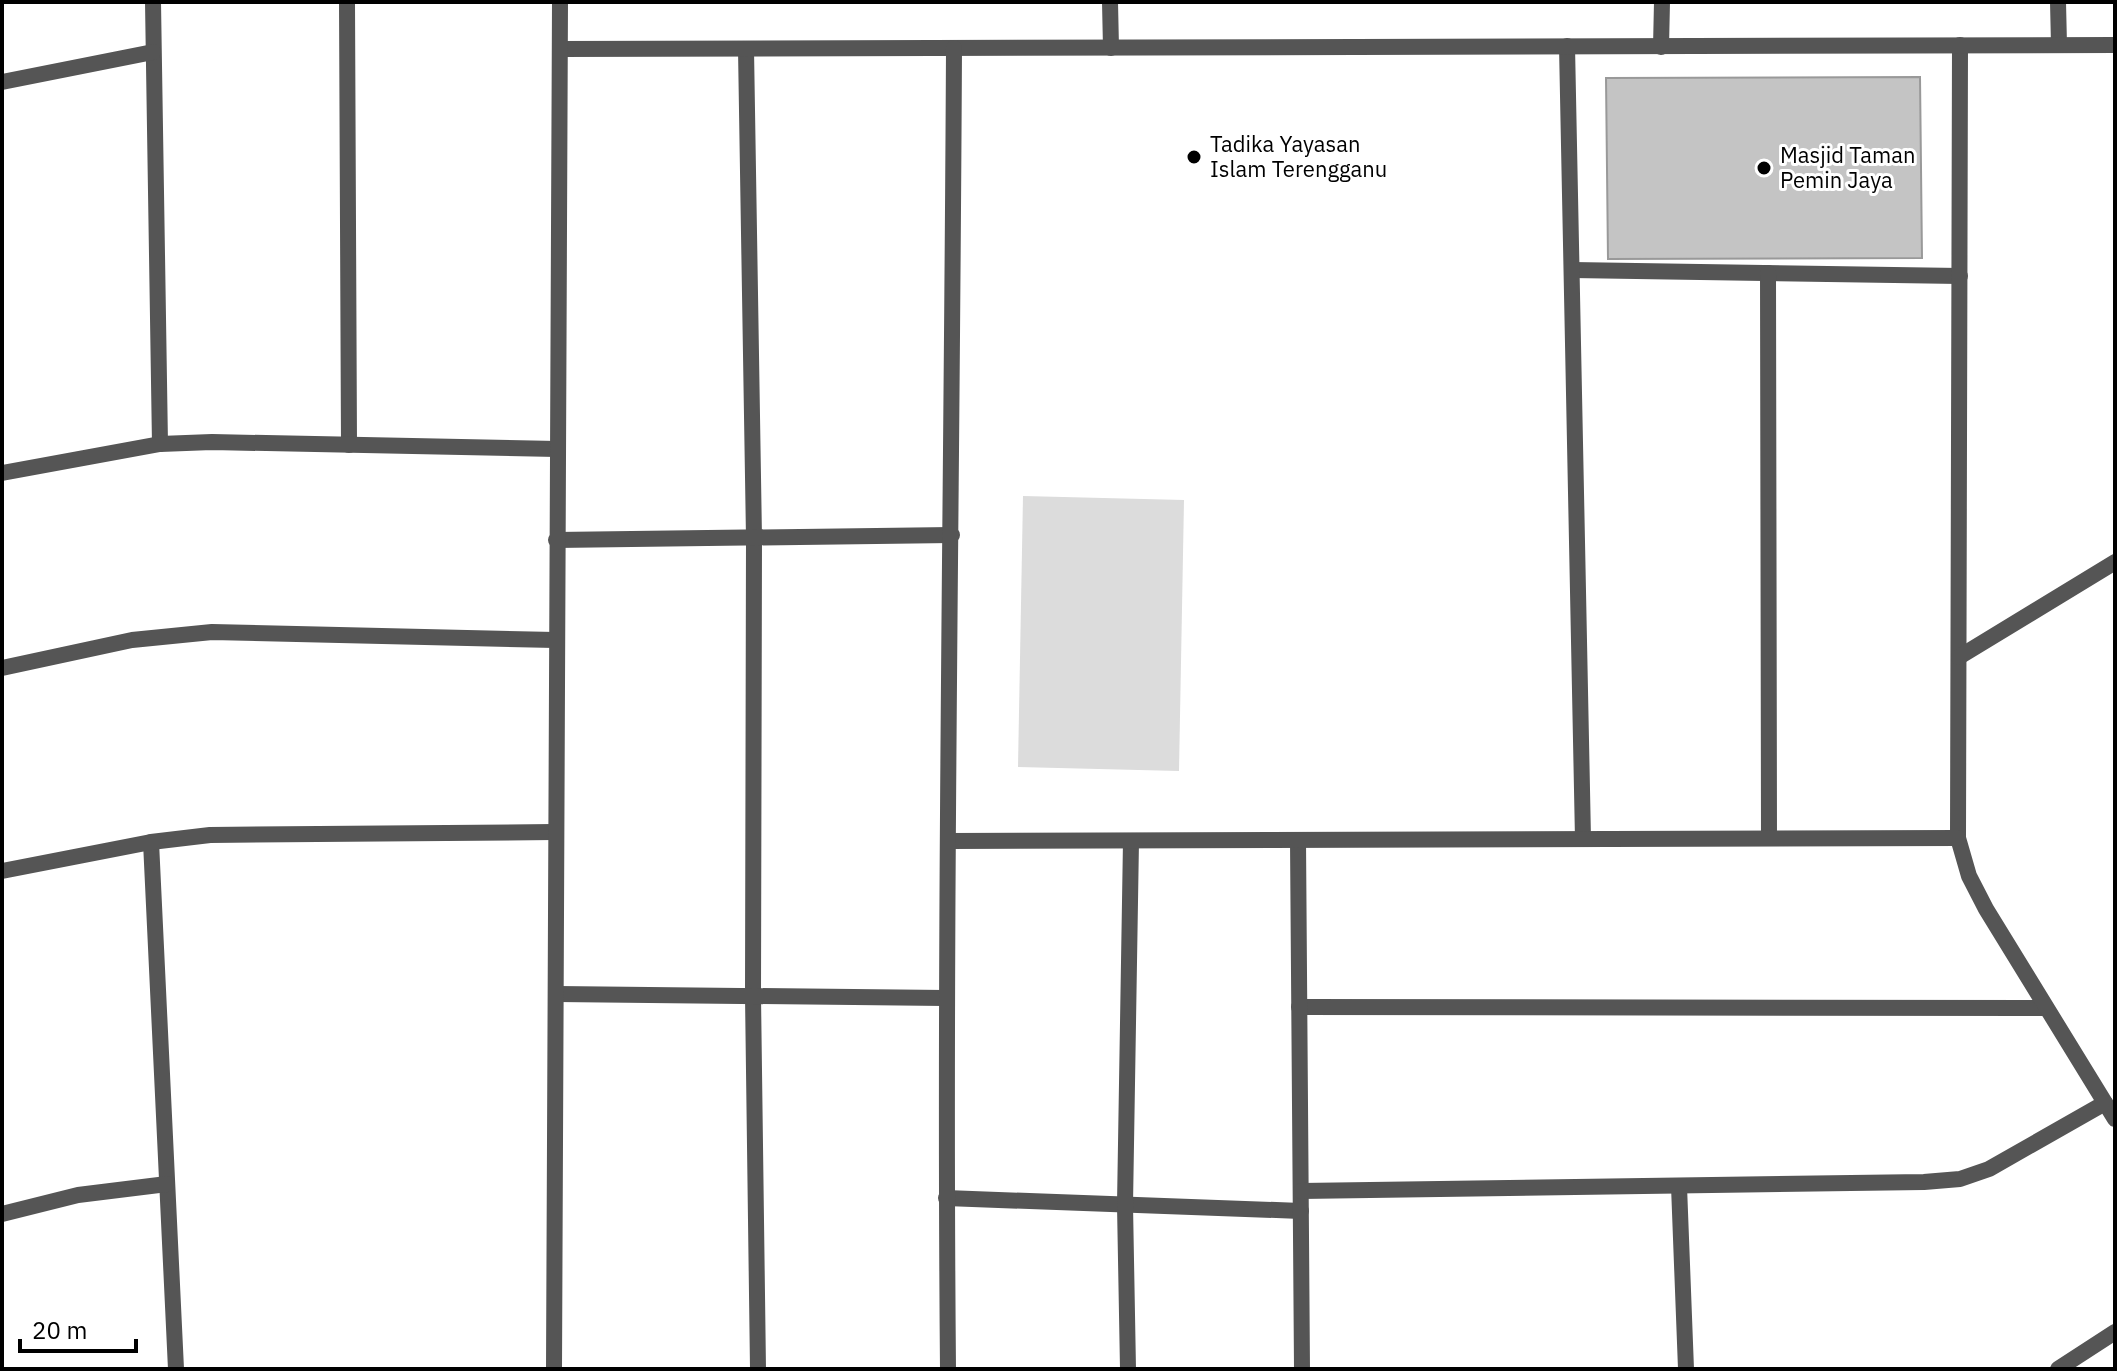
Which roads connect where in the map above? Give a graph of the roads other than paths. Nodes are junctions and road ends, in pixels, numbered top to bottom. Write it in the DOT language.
graph roads {
  1 [pos="153,2"];
  2 [pos="347,2"];
  3 [pos="560,2"];
  4 [pos="1110,2"];
  5 [pos="1662,2"];
  6 [pos="2058,2"];
  7 [pos="1960,45"];
  8 [pos="2059,45"];
  9 [pos="2115,45"];
  10 [pos="1567,46"];
  11 [pos="1661,47"];
  12 [pos="954,48"];
  13 [pos="1111,48"];
  14 [pos="560,49"];
  15 [pos="746,49"];
  16 [pos="153,52"];
  17 [pos="2,82"];
  18 [pos="1572,270"];
  19 [pos="1768,273"];
  20 [pos="1960,276"];
  21 [pos="160,444"];
  22 [pos="349,445"];
  23 [pos="557,449"];
  24 [pos="2,473"];
  25 [pos="952,535"];
  26 [pos="754,538"];
  27 [pos="556,540"];
  28 [pos="2115,562"];
  29 [pos="555,640"];
  30 [pos="1959,657"];
  31 [pos="2,668"];
  32 [pos="554,832"];
  33 [pos="1769,838"];
  34 [pos="1958,838"];
  35 [pos="1583,839"];
  36 [pos="1298,840"];
  37 [pos="949,841"];
  38 [pos="1131,841"];
  39 [pos="151,842"];
  40 [pos="2,871"];
  41 [pos="557,994"];
  42 [pos="753,996"];
  43 [pos="945,998"];
  44 [pos="1299,1007"];
  45 [pos="2046,1008"];
  46 [pos="2105,1103"];
  47 [pos="2115,1119"];
  48 [pos="167,1184"];
  49 [pos="1679,1186"];
  50 [pos="1301,1191"];
  51 [pos="946,1198"];
  52 [pos="1125,1205"];
  53 [pos="1301,1211"];
  54 [pos="2,1214"];
  55 [pos="2115,1332"];
  56 [pos="176,1369"];
  57 [pos="554,1369"];
  58 [pos="758,1369"];
  59 [pos="948,1369"];
  60 [pos="1128,1369"];
  61 [pos="1302,1369"];
  62 [pos="1686,1369"];
  63 [pos="2058,1369"];
  1 -- 16 [label="street"];
  2 -- 22 [label="street"];
  3 -- 14 [label="street"];
  4 -- 13 [label="street"];
  5 -- 11 [label="street"];
  6 -- 8 [label="street"];
  7 -- 8 [label="street"];
  7 -- 11 [label="street"];
  7 -- 20 [label="street"];
  8 -- 9 [label="street"];
  10 -- 11 [label="street"];
  10 -- 13 [label="street"];
  10 -- 18 [label="street"];
  12 -- 13 [label="street"];
  12 -- 15 [label="street"];
  12 -- 25 [label="street"];
  14 -- 15 [label="street"];
  14 -- 23 [label="street"];
  15 -- 26 [label="street"];
  16 -- 17 [label="street"];
  16 -- 21 [label="street"];
  18 -- 19 [label="street"];
  18 -- 35 [label="street"];
  19 -- 20 [label="street"];
  19 -- 33 [label="street"];
  20 -- 30 [label="street"];
  21 -- 22 [label="street"];
  21 -- 24 [label="street"];
  22 -- 23 [label="street"];
  23 -- 27 [label="street"];
  25 -- 26 [label="street"];
  25 -- 37 [label="street"];
  26 -- 27 [label="street"];
  26 -- 42 [label="street"];
  27 -- 29 [label="street"];
  28 -- 30 [label="street"];
  29 -- 31 [label="street"];
  29 -- 32 [label="street"];
  30 -- 34 [label="street"];
  32 -- 39 [label="street"];
  32 -- 41 [label="street"];
  33 -- 34 [label="street"];
  33 -- 35 [label="street"];
  34 -- 45 [label="street"];
  35 -- 36 [label="street"];
  36 -- 38 [label="street"];
  36 -- 44 [label="street"];
  37 -- 38 [label="street"];
  37 -- 43 [label="street"];
  38 -- 52 [label="street"];
  39 -- 40 [label="street"];
  39 -- 48 [label="street"];
  41 -- 42 [label="street"];
  41 -- 57 [label="street"];
  42 -- 43 [label="street"];
  42 -- 58 [label="street"];
  43 -- 51 [label="street"];
  44 -- 45 [label="street"];
  44 -- 50 [label="street"];
  45 -- 46 [label="street"];
  46 -- 47 [label="street"];
  46 -- 49 [label="street"];
  48 -- 54 [label="street"];
  48 -- 56 [label="street"];
  49 -- 50 [label="street"];
  49 -- 62 [label="street"];
  50 -- 53 [label="street"];
  51 -- 52 [label="street"];
  51 -- 59 [label="street"];
  52 -- 53 [label="street"];
  52 -- 60 [label="street"];
  53 -- 61 [label="street"];
  55 -- 63 [label="street"];
}
